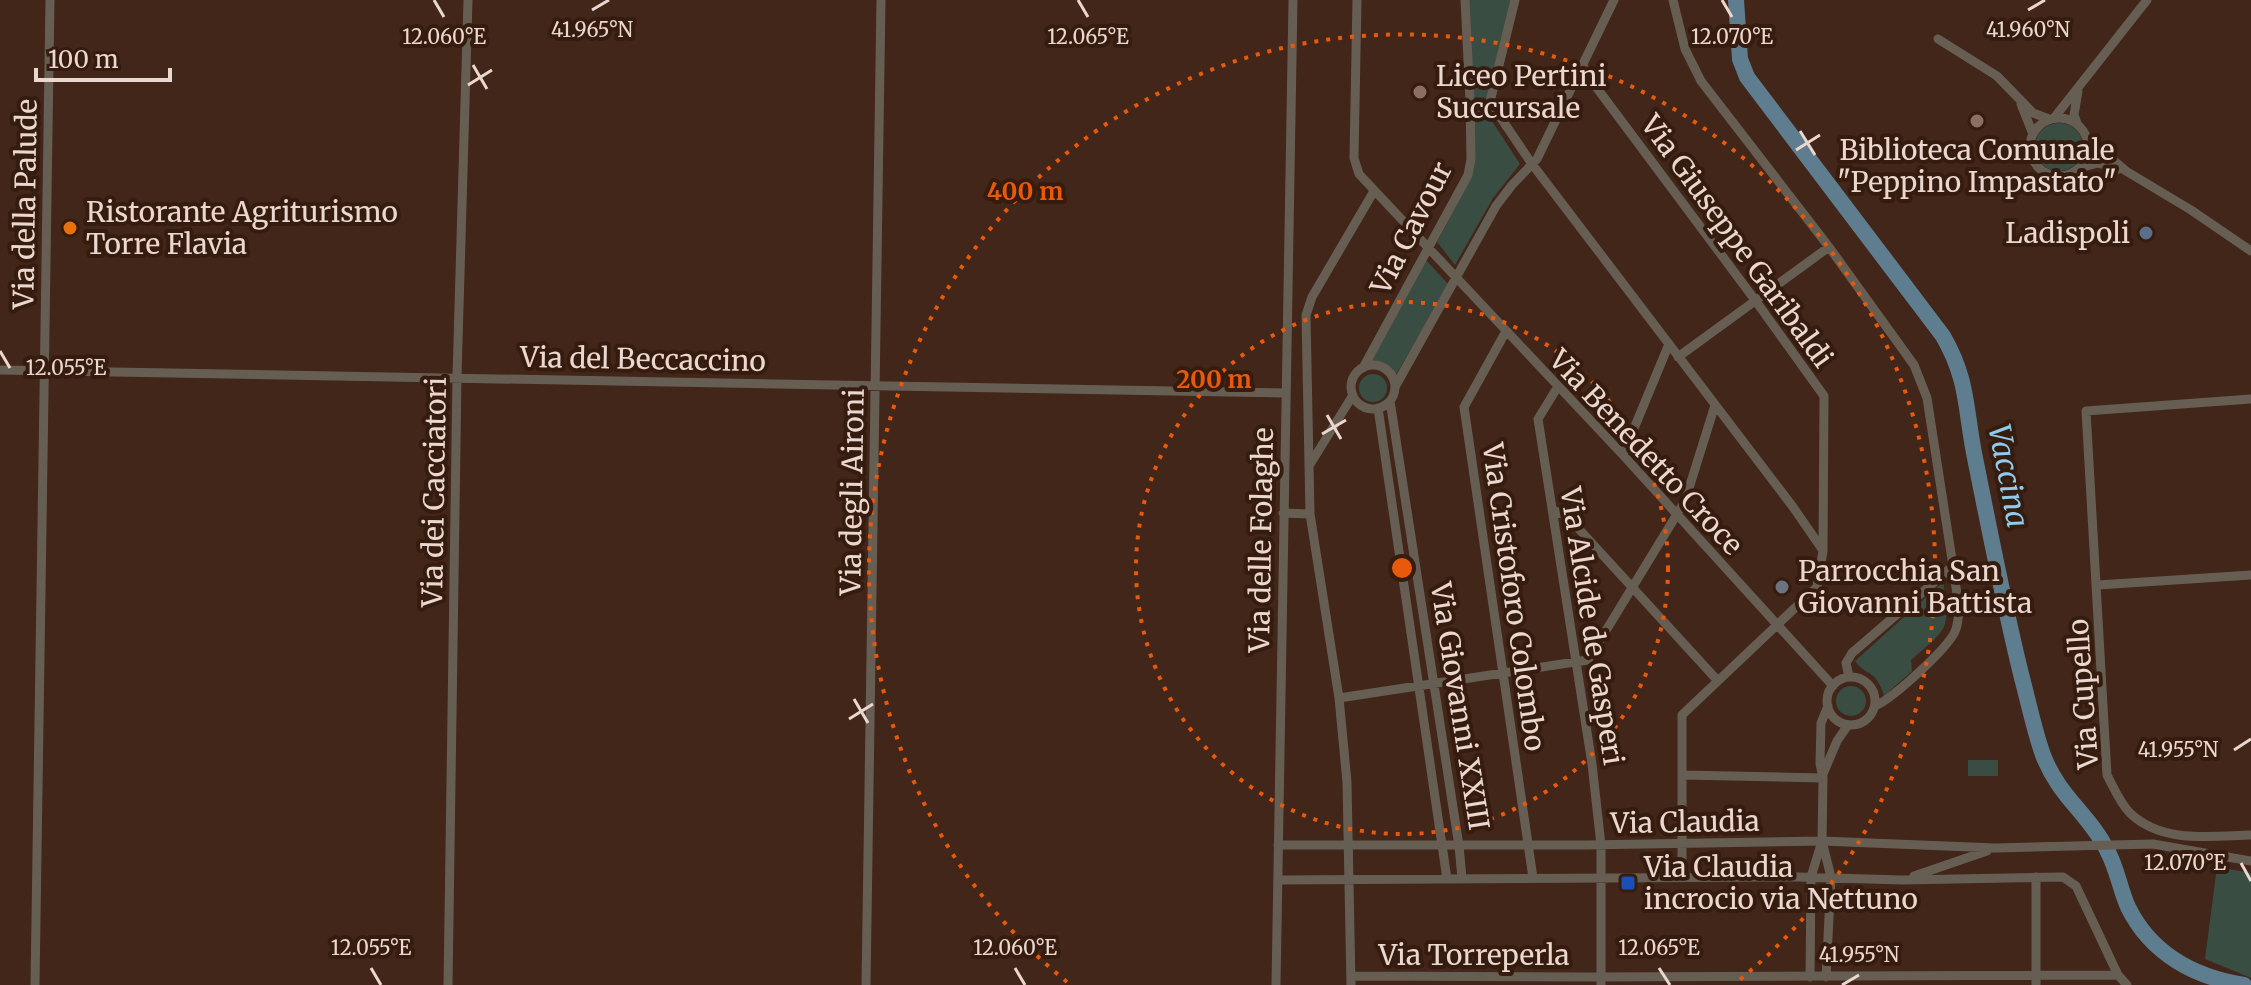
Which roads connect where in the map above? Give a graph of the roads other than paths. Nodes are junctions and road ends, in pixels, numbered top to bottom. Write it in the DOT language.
graph roads {
  1 [pos="50,0"];
  2 [pos="468,0"];
  3 [pos="881,0"];
  4 [pos="1293,0"];
  5 [pos="1357,0"];
  6 [pos="1465,0"];
  7 [pos="1515,0"];
  8 [pos="1614,0"];
  9 [pos="1673,0"];
  10 [pos="2147,0"];
  11 [pos="1938,39"];
  12 [pos="1582,68"];
  13 [pos="2079,88"];
  14 [pos="1470,100"];
  15 [pos="2019,100"];
  16 [pos="1490,102"];
  17 [pos="2052,118"];
  18 [pos="2077,123"];
  19 [pos="2033,134"];
  20 [pos="2088,139"];
  21 [pos="1532,164"];
  22 [pos="2078,169"];
  23 [pos="2126,171"];
  24 [pos="1374,191"];
  25 [pos="1428,246"];
  26 [pos="1829,247"];
  27 [pos="2251,251"];
  28 [pos="1456,278"];
  29 [pos="1755,300"];
  30 [pos="1505,333"];
  31 [pos="1669,344"];
  32 [pos="1678,357"];
  33 [pos="1363,368"];
  34 [pos="0,370"];
  35 [pos="45,370"];
  36 [pos="457,376"];
  37 [pos="875,387"];
  38 [pos="1395,387"];
  39 [pos="1557,388"];
  40 [pos="1285,393"];
  41 [pos="1353,395"];
  42 [pos="2251,399"];
  43 [pos="1390,401"];
  44 [pos="1715,405"];
  45 [pos="1378,408"];
  46 [pos="1623,455"];
  47 [pos="1309,466"];
  48 [pos="1553,510"];
  49 [pos="1283,513"];
  50 [pos="1310,514"];
  51 [pos="1675,515"];
  52 [pos="1412,540"];
  53 [pos="1398,542"];
  54 [pos="1823,551"];
  55 [pos="1953,566"];
  56 [pos="2251,575"];
  57 [pos="2098,585"];
  58 [pos="1633,586"];
  59 [pos="1778,625"];
  60 [pos="1576,663"];
  61 [pos="1502,674"];
  62 [pos="1849,677"];
  63 [pos="1718,681"];
  64 [pos="1434,684"];
  65 [pos="1833,686"];
  66 [pos="1420,687"];
  67 [pos="1339,698"];
  68 [pos="1828,706"];
  69 [pos="1875,706"];
  70 [pos="1848,725"];
  71 [pos="1683,775"];
  72 [pos="1823,776"];
  73 [pos="2251,835"];
  74 [pos="1822,841"];
  75 [pos="1683,844"];
  76 [pos="1278,845"];
  77 [pos="1444,845"];
  78 [pos="1601,845"];
  79 [pos="1347,846"];
  80 [pos="1459,846"];
  81 [pos="1529,846"];
  82 [pos="1995,848"];
  83 [pos="2251,861"];
  84 [pos="1682,877"];
  85 [pos="1811,877"];
  86 [pos="1831,877"];
  87 [pos="2036,877"];
  88 [pos="1349,878"];
  89 [pos="1462,878"];
  90 [pos="1533,878"];
  91 [pos="1602,878"];
  92 [pos="1447,879"];
  93 [pos="1278,880"];
  94 [pos="1903,880"];
  95 [pos="2118,975"];
  96 [pos="1810,977"];
  97 [pos="1826,977"];
  98 [pos="1351,980"];
  99 [pos="1601,981"];
  100 [pos="1788,981"];
  101 [pos="1850,981"];
  102 [pos="2036,981"];
  103 [pos="35,985"];
  104 [pos="448,985"];
  105 [pos="866,985"];
  106 [pos="1276,985"];
  107 [pos="2127,985"];
  1 -- 35 [label="street, Via della Palude"];
  2 -- 36 [label="street, Via dei Cacciatori"];
  3 -- 37 [label="street, Via degli Aironi"];
  4 -- 40 [label="street, Via delle Folaghe"];
  5 -- 24 [label="street, Via Benedetto Croce"];
  6 -- 14 [label="street, Via Cavour"];
  7 -- 16 [label="street"];
  8 -- 12 [label="street"];
  9 -- 26 [label="street"];
  10 -- 13 [label="street"];
  11 -- 15 [label="street"];
  12 -- 21 [label="street"];
  12 -- 29 [label="street, Via Giuseppe Garibaldi"];
  13 -- 17 [label="street"];
  13 -- 18 [label="street"];
  14 -- 16 [label="street"];
  14 -- 25 [label="street, Via Cavour"];
  15 -- 17 [label="street"];
  15 -- 19 [label="street"];
  16 -- 21 [label="street"];
  17 -- 18 [label="street"];
  17 -- 19 [label="street"];
  18 -- 20 [label="street"];
  19 -- 22 [label="street"];
  20 -- 22 [label="street"];
  20 -- 23 [label="street"];
  21 -- 28 [label="street"];
  21 -- 31 [label="street"];
  22 -- 23 [label="street"];
  23 -- 27 [label="street"];
  24 -- 25 [label="street, Via Benedetto Croce"];
  24 -- 47 [label="street"];
  25 -- 28 [label="street, Via Benedetto Croce"];
  25 -- 33 [label="street, Via Cavour"];
  26 -- 29 [label="street"];
  26 -- 55 [label="street"];
  28 -- 30 [label="street, Via Benedetto Croce"];
  28 -- 38 [label="street"];
  29 -- 32 [label="street"];
  29 -- 54 [label="street, Via Giuseppe Garibaldi"];
  30 -- 39 [label="street, Via Benedetto Croce"];
  30 -- 61 [label="street, Via Cristoforo Colombo"];
  31 -- 32 [label="street"];
  31 -- 46 [label="street"];
  32 -- 44 [label="street"];
  33 -- 38 [label="street"];
  33 -- 41 [label="street"];
  34 -- 35 [label="street, Via del Beccaccino"];
  35 -- 36 [label="street, Via del Beccaccino"];
  35 -- 103 [label="street, Via della Palude"];
  36 -- 37 [label="street, Via del Beccaccino"];
  36 -- 104 [label="street, Via dei Cacciatori"];
  37 -- 40 [label="street, Via del Beccaccino"];
  37 -- 105 [label="street, Via degli Aironi"];
  38 -- 43 [label="street"];
  39 -- 46 [label="street, Via Benedetto Croce"];
  39 -- 48 [label="street, Via Alcide de Gasperi"];
  40 -- 49 [label="street, Via delle Folaghe"];
  41 -- 45 [label="street"];
  41 -- 47 [label="street"];
  42 -- 57 [label="street, Via Cupello"];
  43 -- 45 [label="street"];
  43 -- 52 [label="street, Via Giovanni XXIII"];
  44 -- 51 [label="street"];
  44 -- 54 [label="street"];
  45 -- 53 [label="street, Via Giovanni XXIII"];
  46 -- 51 [label="street, Via Benedetto Croce"];
  47 -- 50 [label="street"];
  48 -- 58 [label="street"];
  48 -- 60 [label="street, Via Alcide de Gasperi"];
  49 -- 50 [label="street"];
  49 -- 76 [label="street, Via delle Folaghe"];
  50 -- 67 [label="street"];
  51 -- 58 [label="street"];
  51 -- 59 [label="street, Via Benedetto Croce"];
  52 -- 53 [label="street"];
  52 -- 64 [label="street, Via Giovanni XXIII"];
  53 -- 66 [label="street, Via Giovanni XXIII"];
  54 -- 59 [label="street, Via Giuseppe Garibaldi"];
  55 -- 62 [label="street"];
  55 -- 69 [label="street"];
  56 -- 57 [label="street"];
  57 -- 73 [label="street, Via Cupello"];
  58 -- 60 [label="street"];
  58 -- 63 [label="street"];
  59 -- 63 [label="street, Via Giuseppe Garibaldi"];
  59 -- 65 [label="street, Via Benedetto Croce"];
  60 -- 61 [label="street"];
  60 -- 78 [label="street, Via Alcide de Gasperi"];
  61 -- 64 [label="street"];
  61 -- 81 [label="street, Via Cristoforo Colombo"];
  62 -- 65 [label="street"];
  62 -- 69 [label="street"];
  63 -- 71 [label="street, Via Giuseppe Garibaldi"];
  64 -- 66 [label="street"];
  64 -- 80 [label="street, Via Giovanni XXIII"];
  65 -- 68 [label="street"];
  66 -- 67 [label="street"];
  66 -- 77 [label="street, Via Giovanni XXIII"];
  67 -- 79 [label="street"];
  68 -- 70 [label="street"];
  68 -- 72 [label="street"];
  69 -- 70 [label="street"];
  70 -- 72 [label="street"];
  71 -- 72 [label="street"];
  71 -- 75 [label="street, Via Giuseppe Garibaldi"];
  72 -- 74 [label="street"];
  74 -- 75 [label="street, Via Claudia"];
  74 -- 82 [label="street, Via Claudia"];
  74 -- 85 [label="street"];
  74 -- 86 [label="street"];
  75 -- 78 [label="street, Via Claudia"];
  75 -- 84 [label="street, Via Giuseppe Garibaldi"];
  76 -- 79 [label="street, Via Claudia"];
  76 -- 93 [label="street, Via delle Folaghe"];
  77 -- 79 [label="street, Via Claudia"];
  77 -- 80 [label="street, Via Claudia"];
  77 -- 92 [label="street, Via Giovanni XXIII"];
  78 -- 81 [label="street, Via Claudia"];
  78 -- 91 [label="street, Via Alcide de Gasperi"];
  79 -- 88 [label="street"];
  80 -- 81 [label="street, Via Claudia"];
  80 -- 89 [label="street, Via Giovanni XXIII"];
  81 -- 90 [label="street, Via Cristoforo Colombo"];
  82 -- 83 [label="street"];
  82 -- 94 [label="street, Via Claudia"];
  84 -- 85 [label="street, Via Claudia"];
  84 -- 91 [label="street, Via Claudia"];
  85 -- 86 [label="street, Via Claudia"];
  85 -- 96 [label="street"];
  86 -- 94 [label="street, Via Claudia"];
  86 -- 97 [label="street"];
  87 -- 94 [label="street, Via Claudia"];
  87 -- 95 [label="street, Via Claudia"];
  87 -- 102 [label="street"];
  88 -- 92 [label="street, Via Claudia"];
  88 -- 93 [label="street, Via Claudia"];
  88 -- 98 [label="street"];
  89 -- 90 [label="street, Via Claudia"];
  89 -- 92 [label="street, Via Claudia"];
  90 -- 91 [label="street, Via Claudia"];
  91 -- 99 [label="street, Via Alcide de Gasperi"];
  93 -- 106 [label="street, Via delle Folaghe"];
  95 -- 102 [label="street"];
  95 -- 107 [label="street"];
  96 -- 97 [label="street, Via Torreperla"];
  96 -- 100 [label="street, Via Torreperla"];
  97 -- 101 [label="street, Via Torreperla"];
  98 -- 99 [label="street, Via Torreperla"];
  99 -- 100 [label="street, Via Torreperla"];
  101 -- 102 [label="street"];
}
